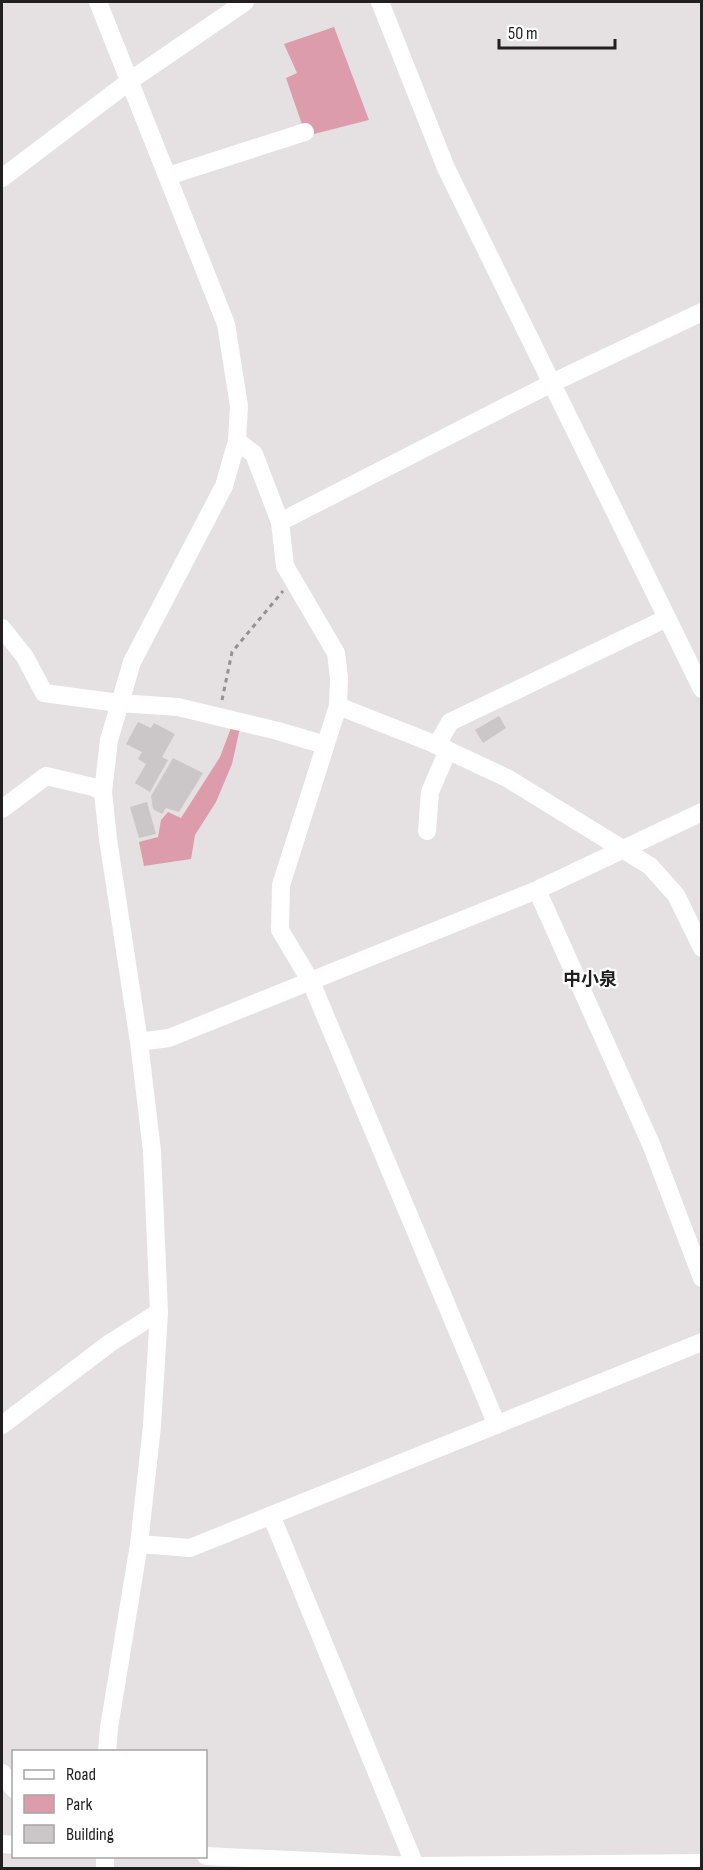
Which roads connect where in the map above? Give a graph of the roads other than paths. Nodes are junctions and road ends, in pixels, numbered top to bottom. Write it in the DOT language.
graph roads {
  1 [pos="99,2"];
  2 [pos="245,2"];
  3 [pos="380,2"];
  4 [pos="131,80"];
  5 [pos="304,132"];
  6 [pos="168,176"];
  7 [pos="2,178"];
  8 [pos="702,312"];
  9 [pos="552,383"];
  10 [pos="237,441"];
  11 [pos="280,522"];
  12 [pos="667,618"];
  13 [pos="2,628"];
  14 [pos="702,689"];
  15 [pos="119,703"];
  16 [pos="338,706"];
  17 [pos="325,745"];
  18 [pos="443,748"];
  19 [pos="103,792"];
  20 [pos="2,809"];
  21 [pos="702,812"];
  22 [pos="427,831"];
  23 [pos="622,849"];
  24 [pos="537,890"];
  25 [pos="702,948"];
  26 [pos="311,982"];
  27 [pos="139,1042"];
  28 [pos="694,1233"];
  29 [pos="702,1278"];
  30 [pos="159,1312"];
  31 [pos="702,1342"];
  32 [pos="2,1425"];
  33 [pos="496,1425"];
  34 [pos="271,1515"];
  35 [pos="139,1544"];
  36 [pos="107,1750"];
  37 [pos="2,1773"];
  38 [pos="12,1787"];
  39 [pos="207,1856"];
  40 [pos="702,1863"];
  41 [pos="416,1867"];
  1 -- 4 [label="street"];
  2 -- 4 [label="street"];
  3 -- 9 [label="street"];
  4 -- 6 [label="street"];
  4 -- 7 [label="street"];
  5 -- 6 [label="street"];
  6 -- 10 [label="street"];
  8 -- 9 [label="street"];
  9 -- 11 [label="street"];
  9 -- 12 [label="street"];
  10 -- 11 [label="street"];
  10 -- 15 [label="street"];
  11 -- 16 [label="street"];
  12 -- 14 [label="street"];
  12 -- 18 [label="street"];
  13 -- 15 [label="street"];
  15 -- 17 [label="street"];
  15 -- 19 [label="street"];
  16 -- 17 [label="street"];
  16 -- 18 [label="street"];
  17 -- 26 [label="street"];
  18 -- 22 [label="street"];
  18 -- 23 [label="street"];
  19 -- 20 [label="street"];
  19 -- 27 [label="street"];
  21 -- 23 [label="street"];
  23 -- 24 [label="street"];
  23 -- 25 [label="street"];
  24 -- 26 [label="street"];
  24 -- 28 [label="street"];
  26 -- 27 [label="street"];
  26 -- 33 [label="street"];
  27 -- 30 [label="street"];
  28 -- 29 [label="street"];
  30 -- 32 [label="street"];
  30 -- 35 [label="street"];
  31 -- 33 [label="street"];
  33 -- 34 [label="street"];
  34 -- 35 [label="street"];
  34 -- 41 [label="street"];
  35 -- 36 [label="street"];
  37 -- 38 [label="street"];
  39 -- 41 [label="street"];
  40 -- 41 [label="street"];
}
